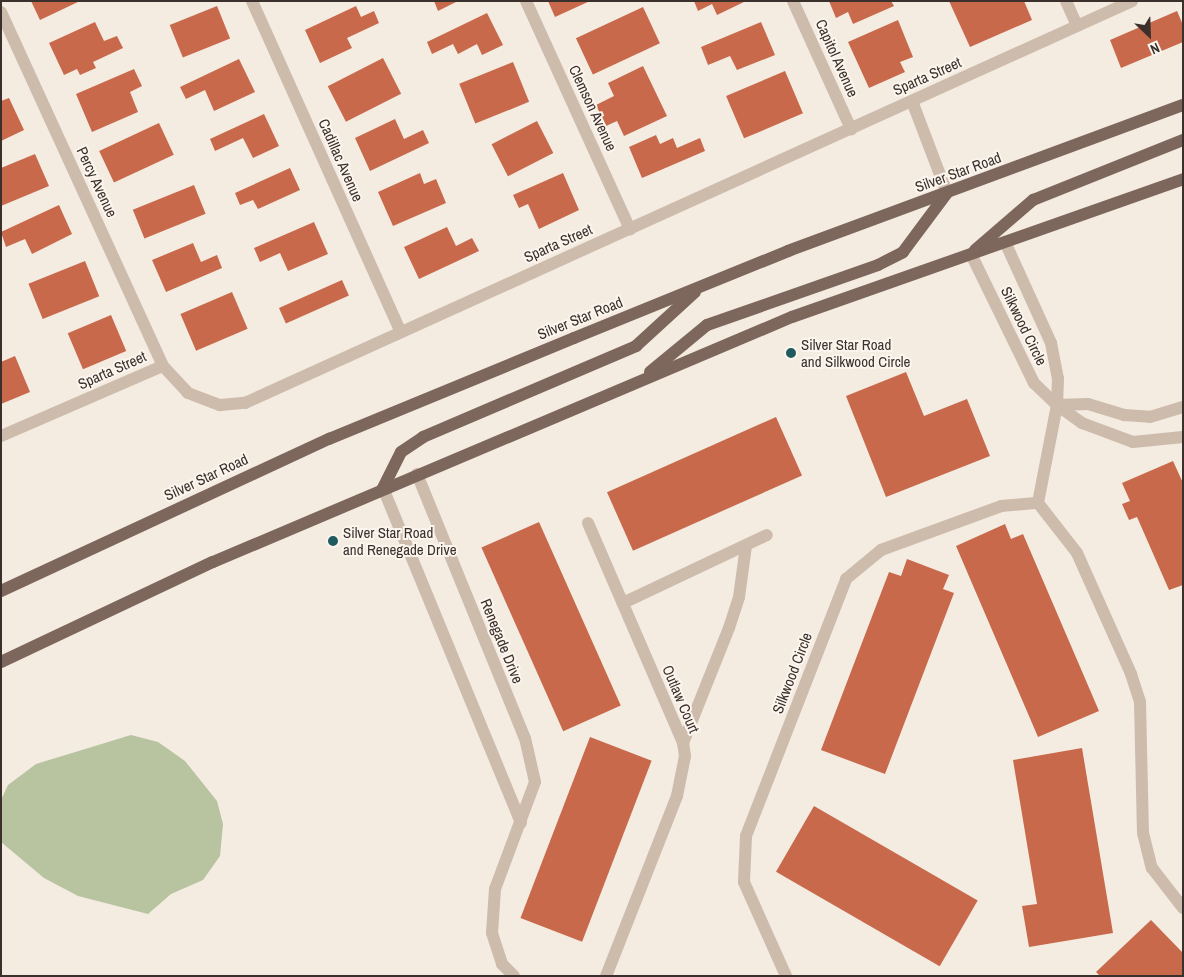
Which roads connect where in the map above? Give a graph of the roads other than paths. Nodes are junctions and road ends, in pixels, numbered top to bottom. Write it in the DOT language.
graph roads {
  1 [pos="252,1"];
  2 [pos="526,1"];
  3 [pos="793,1"];
  4 [pos="1066,1"];
  5 [pos="1132,1"];
  6 [pos="1,12"];
  7 [pos="1077,26"];
  8 [pos="912,101"];
  9 [pos="1183,105"];
  10 [pos="851,128"];
  11 [pos="1183,140"];
  12 [pos="1183,179"];
  13 [pos="947,193"];
  14 [pos="630,228"];
  15 [pos="1005,242"];
  16 [pos="971,254"];
  17 [pos="700,287"];
  18 [pos="401,332"];
  19 [pos="163,366"];
  20 [pos="640,380"];
  21 [pos="1057,405"];
  22 [pos="1183,407"];
  23 [pos="1,436"];
  24 [pos="1183,438"];
  25 [pos="417,474"];
  26 [pos="383,488"];
  27 [pos="1038,503"];
  28 [pos="588,523"];
  29 [pos="767,535"];
  30 [pos="746,546"];
  31 [pos="1,591"];
  32 [pos="623,603"];
  33 [pos="1,662"];
  34 [pos="683,743"];
  35 [pos="521,823"];
  36 [pos="1183,908"];
  37 [pos="514,976"];
  38 [pos="606,976"];
  39 [pos="786,976"];
  1 -- 18 [label="street, Cadillac Avenue"];
  2 -- 14 [label="street, Clemson Avenue"];
  3 -- 10 [label="street, Capitol Avenue"];
  4 -- 7 [label="street"];
  5 -- 7 [label="street, Sparta Street"];
  6 -- 19 [label="street, Percy Avenue"];
  7 -- 8 [label="street, Sparta Street"];
  8 -- 10 [label="street, Sparta Street"];
  8 -- 13 [label="street"];
  9 -- 13 [label="main road, Silver Star Road"];
  10 -- 14 [label="street, Sparta Street"];
  11 -- 16 [label="main road"];
  12 -- 15 [label="main road"];
  13 -- 17 [label="main road, Silver Star Road"];
  13 -- 20 [label="main road"];
  14 -- 18 [label="street, Sparta Street"];
  15 -- 16 [label="main road"];
  15 -- 21 [label="street, Silkwood Circle"];
  16 -- 20 [label="main road"];
  16 -- 21 [label="street, Silkwood Circle"];
  17 -- 26 [label="main road"];
  17 -- 31 [label="main road, Silver Star Road"];
  18 -- 19 [label="street, Sparta Street"];
  19 -- 23 [label="street, Sparta Street"];
  20 -- 25 [label="main road"];
  21 -- 22 [label="street"];
  21 -- 24 [label="street"];
  21 -- 27 [label="street, Silkwood Circle"];
  25 -- 26 [label="main road"];
  25 -- 35 [label="street, Renegade Drive"];
  26 -- 33 [label="main road"];
  26 -- 35 [label="street"];
  27 -- 36 [label="street"];
  27 -- 39 [label="street, Silkwood Circle"];
  28 -- 32 [label="street, Outlaw Court"];
  29 -- 30 [label="street"];
  30 -- 32 [label="street"];
  30 -- 34 [label="street"];
  32 -- 34 [label="street, Outlaw Court"];
  34 -- 38 [label="street, Outlaw Court"];
  35 -- 37 [label="street, Renegade Drive"];
}
